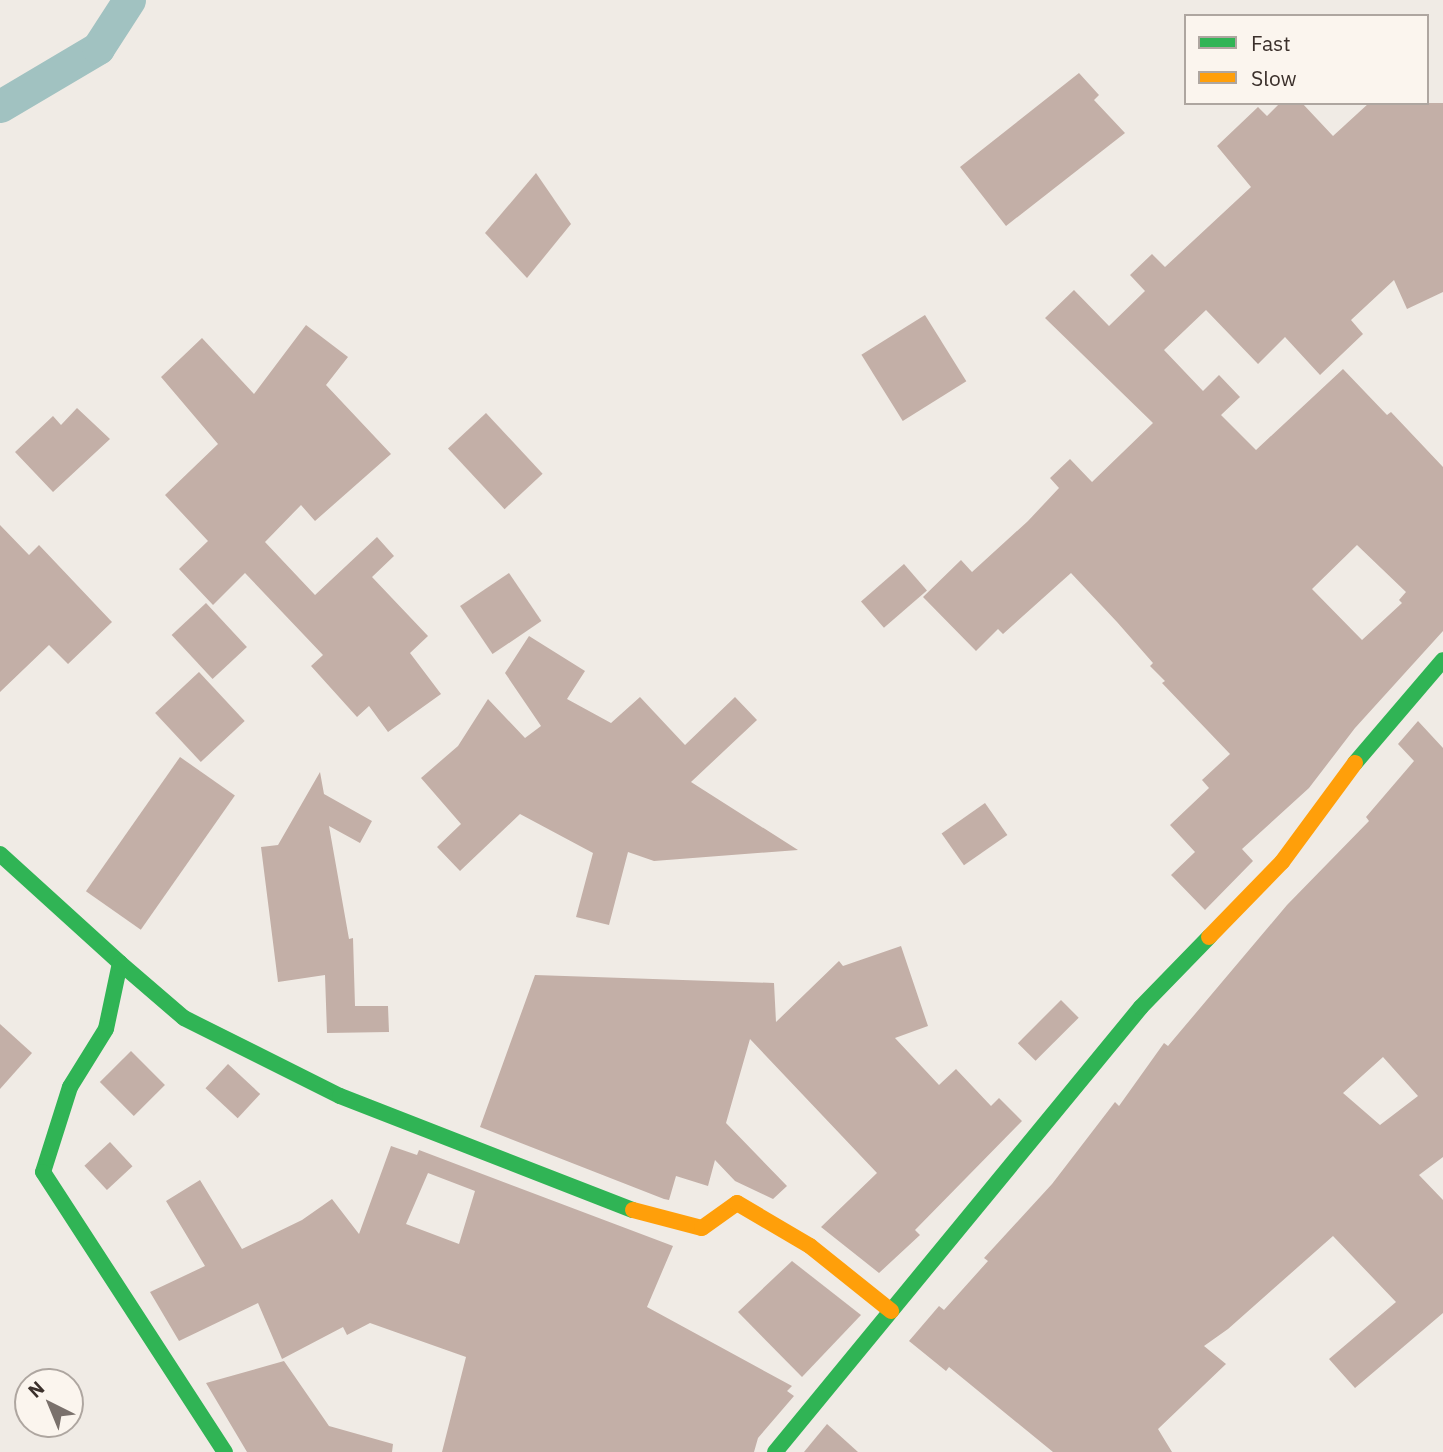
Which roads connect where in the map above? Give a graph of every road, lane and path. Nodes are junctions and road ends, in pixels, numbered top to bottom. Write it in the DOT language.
graph roads {
  1 [pos="1443,660"];
  2 [pos="0,854"];
  3 [pos="120,963"];
  4 [pos="891,1311"];
  5 [pos="225,1452"];
  6 [pos="775,1452"];
  1 -- 4 [label="street"];
  2 -- 3 [label="street"];
  3 -- 4 [label="street"];
  3 -- 5 [label="street"];
  4 -- 6 [label="street"];
}
